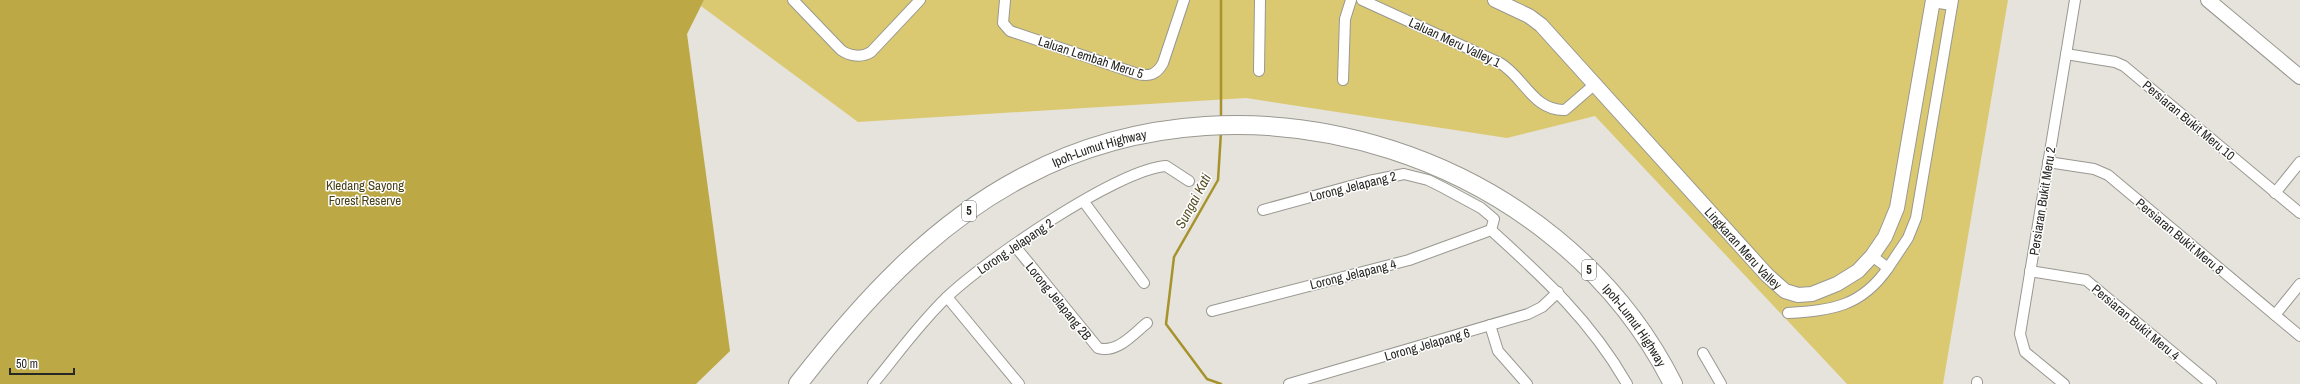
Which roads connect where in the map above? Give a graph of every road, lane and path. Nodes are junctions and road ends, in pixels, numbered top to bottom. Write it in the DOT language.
graph roads {
  1 [pos="793,0"];
  2 [pos="920,0"];
  3 [pos="1005,0"];
  4 [pos="1260,0"];
  5 [pos="1351,0"];
  6 [pos="1362,0"];
  7 [pos="1495,0"];
  8 [pos="2075,0"];
  9 [pos="2208,0"];
  10 [pos="1182,1"];
  11 [pos="1933,1"];
  12 [pos="1952,3"];
  13 [pos="2066,54"];
  14 [pos="1259,71"];
  15 [pos="2300,77"];
  16 [pos="1343,80"];
  17 [pos="1595,84"];
  18 [pos="2048,162"];
  19 [pos="2300,162"];
  20 [pos="1189,181"];
  21 [pos="1477,186"];
  22 [pos="2275,193"];
  23 [pos="1084,202"];
  24 [pos="1263,210"];
  25 [pos="2300,213"];
  26 [pos="1491,230"];
  27 [pos="1014,245"];
  28 [pos="1872,256"];
  29 [pos="1888,268"];
  30 [pos="2030,271"];
  31 [pos="1144,283"];
  32 [pos="2300,284"];
  33 [pos="1558,292"];
  34 [pos="946,297"];
  35 [pos="1212,311"];
  36 [pos="1788,313"];
  37 [pos="2275,315"];
  38 [pos="1147,323"];
  39 [pos="1490,326"];
  40 [pos="2300,336"];
  41 [pos="1703,353"];
  42 [pos="798,384"];
  43 [pos="873,384"];
  44 [pos="1019,384"];
  45 [pos="1289,384"];
  46 [pos="1526,384"];
  47 [pos="1627,384"];
  48 [pos="1662,384"];
  49 [pos="1673,384"];
  50 [pos="1720,384"];
  51 [pos="2064,384"];
  52 [pos="2211,384"];
  1 -- 2 [label="street"];
  3 -- 10 [label="street, Laluan Lembah Meru 5"];
  4 -- 14 [label="street"];
  5 -- 16 [label="street"];
  6 -- 17 [label="street, Laluan Meru Valley 1"];
  7 -- 17 [label="street, Lingkaran Meru Valley"];
  8 -- 13 [label="street, Persiaran Bukit Meru 2"];
  9 -- 15 [label="street"];
  11 -- 12 [label="street"];
  11 -- 28 [label="street, Lingkaran Meru Valley"];
  12 -- 29 [label="street"];
  13 -- 18 [label="street, Persiaran Bukit Meru 2"];
  13 -- 22 [label="street, Persiaran Bukit Meru 10"];
  17 -- 28 [label="street, Lingkaran Meru Valley"];
  18 -- 30 [label="street, Persiaran Bukit Meru 2"];
  18 -- 37 [label="street, Persiaran Bukit Meru 8"];
  19 -- 22 [label="street"];
  20 -- 23 [label="street, Lorong Jelapang 2"];
  21 -- 42 [label="highway, Ipoh-Lumut Highway / 5"];
  21 -- 48 [label="highway, Ipoh-Lumut Highway / 5"];
  21 -- 49 [label="highway, Ipoh-Lumut Highway / 5"];
  22 -- 25 [label="street, Persiaran Bukit Meru 10"];
  23 -- 27 [label="street, Lorong Jelapang 2"];
  23 -- 31 [label="street"];
  24 -- 26 [label="street, Lorong Jelapang 2"];
  26 -- 33 [label="street"];
  26 -- 35 [label="street, Lorong Jelapang 4"];
  27 -- 34 [label="street, Lorong Jelapang 2"];
  27 -- 38 [label="street, Lorong Jelapang 2B"];
  28 -- 29 [label="street"];
  29 -- 36 [label="street"];
  30 -- 51 [label="street, Persiaran Bukit Meru 2"];
  30 -- 52 [label="street, Persiaran Bukit Meru 4"];
  32 -- 37 [label="street"];
  33 -- 39 [label="street, Lorong Jelapang 6"];
  33 -- 47 [label="street"];
  34 -- 43 [label="street, Lorong Jelapang 2"];
  34 -- 44 [label="street"];
  37 -- 40 [label="street, Persiaran Bukit Meru 8"];
  39 -- 45 [label="street, Lorong Jelapang 6"];
  39 -- 46 [label="street"];
  41 -- 50 [label="street"];
}
